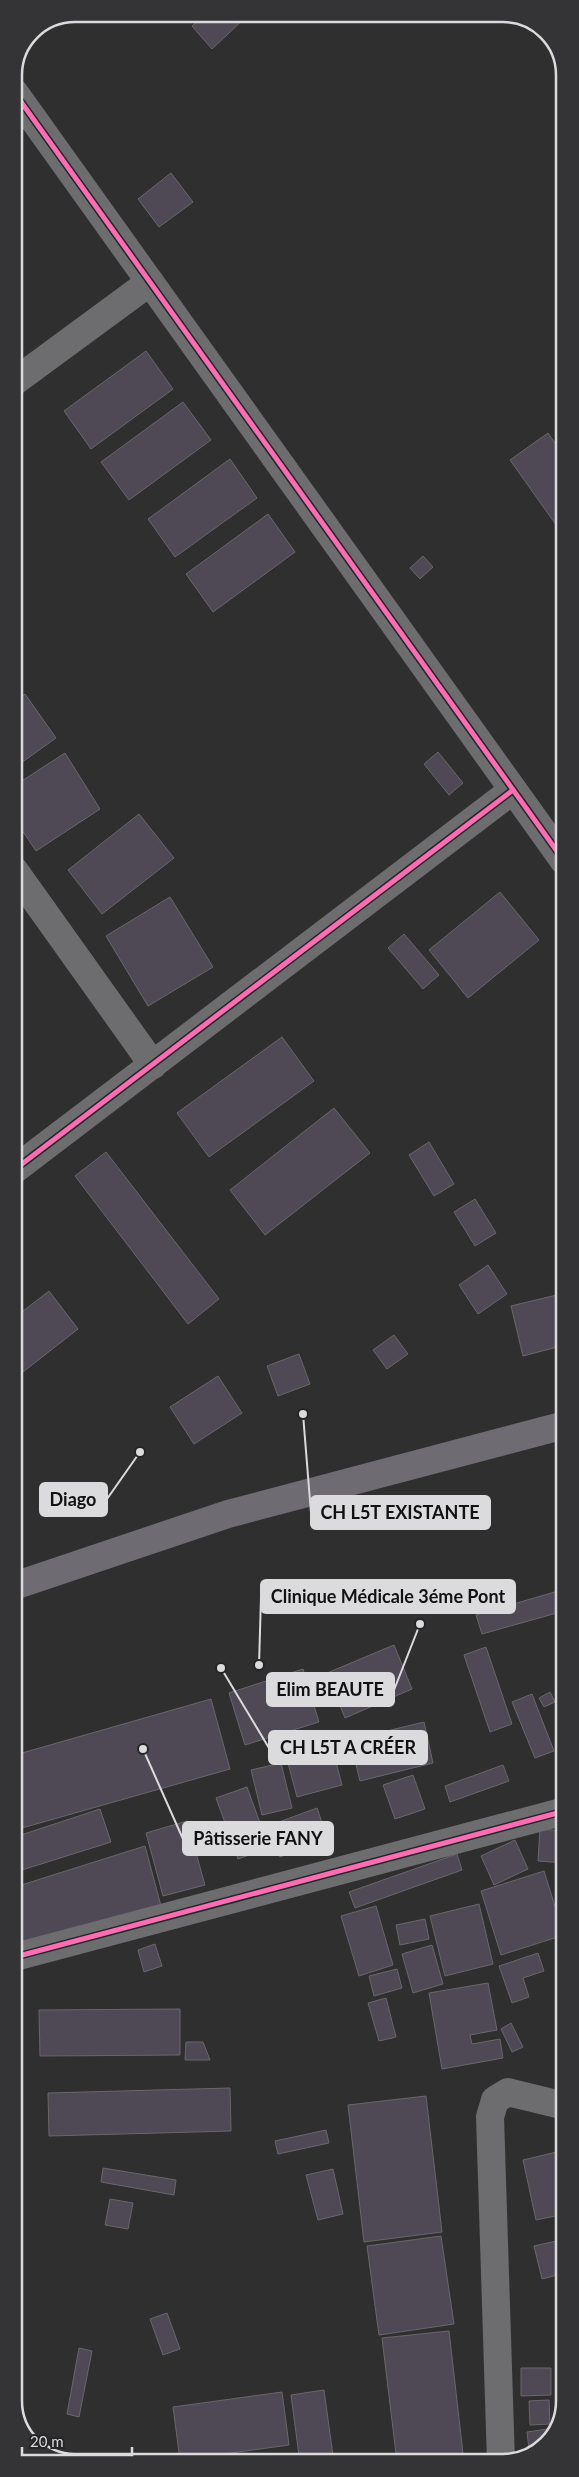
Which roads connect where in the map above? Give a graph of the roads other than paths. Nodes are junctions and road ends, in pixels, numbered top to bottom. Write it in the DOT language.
graph roads {
  1 [pos="22,103"];
  2 [pos="150,282"];
  3 [pos="22,376"];
  4 [pos="513,790"];
  5 [pos="556,850"];
  6 [pos="22,881"];
  7 [pos="152,1065"];
  8 [pos="22,1164"];
  9 [pos="556,1427"];
  10 [pos="22,1583"];
  11 [pos="556,1813"];
  12 [pos="22,1955"];
  13 [pos="556,2104"];
  14 [pos="501,2454"];
  1 -- 2 [label="street"];
  2 -- 3 [label="street"];
  2 -- 4 [label="street"];
  4 -- 5 [label="street"];
  4 -- 7 [label="street"];
  6 -- 7 [label="street"];
  7 -- 8 [label="street"];
  9 -- 10 [label="main road"];
  11 -- 12 [label="street"];
  13 -- 14 [label="street"];
}
